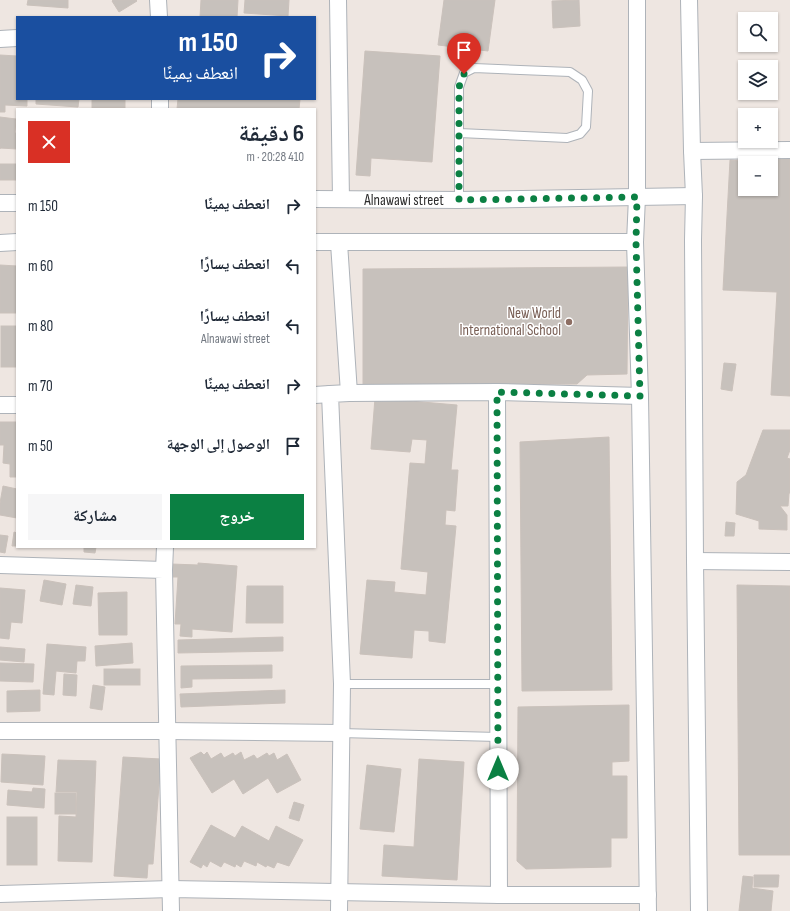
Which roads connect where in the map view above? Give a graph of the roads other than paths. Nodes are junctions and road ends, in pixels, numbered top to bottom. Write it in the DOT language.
graph roads {
  1 [pos="158,0"];
  2 [pos="338,0"];
  3 [pos="637,0"];
  4 [pos="689,0"];
  5 [pos="159,16"];
  6 [pos="16,38"];
  7 [pos="0,39"];
  8 [pos="459,133"];
  9 [pos="790,150"];
  10 [pos="692,151"];
  11 [pos="694,196"];
  12 [pos="637,197"];
  13 [pos="316,199"];
  14 [pos="341,199"];
  15 [pos="459,200"];
  16 [pos="16,202"];
  17 [pos="0,203"];
  18 [pos="16,242"];
  19 [pos="316,242"];
  20 [pos="636,242"];
  21 [pos="0,243"];
  22 [pos="339,243"];
  23 [pos="497,392"];
  24 [pos="349,393"];
  25 [pos="322,394"];
  26 [pos="640,396"];
  27 [pos="0,405"];
  28 [pos="16,405"];
  29 [pos="165,548"];
  30 [pos="695,561"];
  31 [pos="790,562"];
  32 [pos="0,565"];
  33 [pos="164,570"];
  34 [pos="342,684"];
  35 [pos="498,684"];
  36 [pos="0,731"];
  37 [pos="167,731"];
  38 [pos="340,733"];
  39 [pos="498,737"];
  40 [pos="171,889"];
  41 [pos="339,892"];
  42 [pos="0,894"];
  43 [pos="499,895"];
  44 [pos="648,895"];
  45 [pos="171,911"];
  46 [pos="339,911"];
  47 [pos="648,911"];
  48 [pos="699,911"];
  1 -- 5 [label="street"];
  2 -- 14 [label="street"];
  3 -- 12 [label="street"];
  4 -- 10 [label="street"];
  6 -- 7 [label="street"];
  8 -- 8 [label="lane"];
  8 -- 15 [label="lane"];
  9 -- 10 [label="street"];
  10 -- 11 [label="street"];
  11 -- 12 [label="street, Alnawawi street"];
  11 -- 30 [label="street"];
  12 -- 15 [label="street, Alnawawi street"];
  12 -- 20 [label="street"];
  13 -- 14 [label="street, Alnawawi street"];
  14 -- 15 [label="street, Alnawawi street"];
  16 -- 17 [label="street"];
  18 -- 21 [label="street"];
  19 -- 22 [label="street"];
  20 -- 22 [label="street"];
  20 -- 26 [label="street"];
  22 -- 24 [label="street"];
  23 -- 24 [label="street"];
  23 -- 26 [label="street"];
  23 -- 35 [label="street"];
  24 -- 25 [label="street"];
  25 -- 34 [label="street"];
  26 -- 44 [label="street"];
  27 -- 28 [label="street"];
  29 -- 33 [label="street"];
  30 -- 31 [label="street"];
  30 -- 48 [label="street"];
  32 -- 33 [label="street"];
  33 -- 37 [label="street"];
  34 -- 35 [label="lane"];
  34 -- 38 [label="street"];
  35 -- 39 [label="street"];
  36 -- 37 [label="street"];
  37 -- 38 [label="street"];
  37 -- 40 [label="street"];
  38 -- 39 [label="lane"];
  38 -- 41 [label="street"];
  39 -- 43 [label="street"];
  40 -- 41 [label="street"];
  40 -- 42 [label="street"];
  40 -- 45 [label="street"];
  41 -- 43 [label="street"];
  41 -- 46 [label="street"];
  43 -- 44 [label="street"];
  44 -- 47 [label="street"];
}
